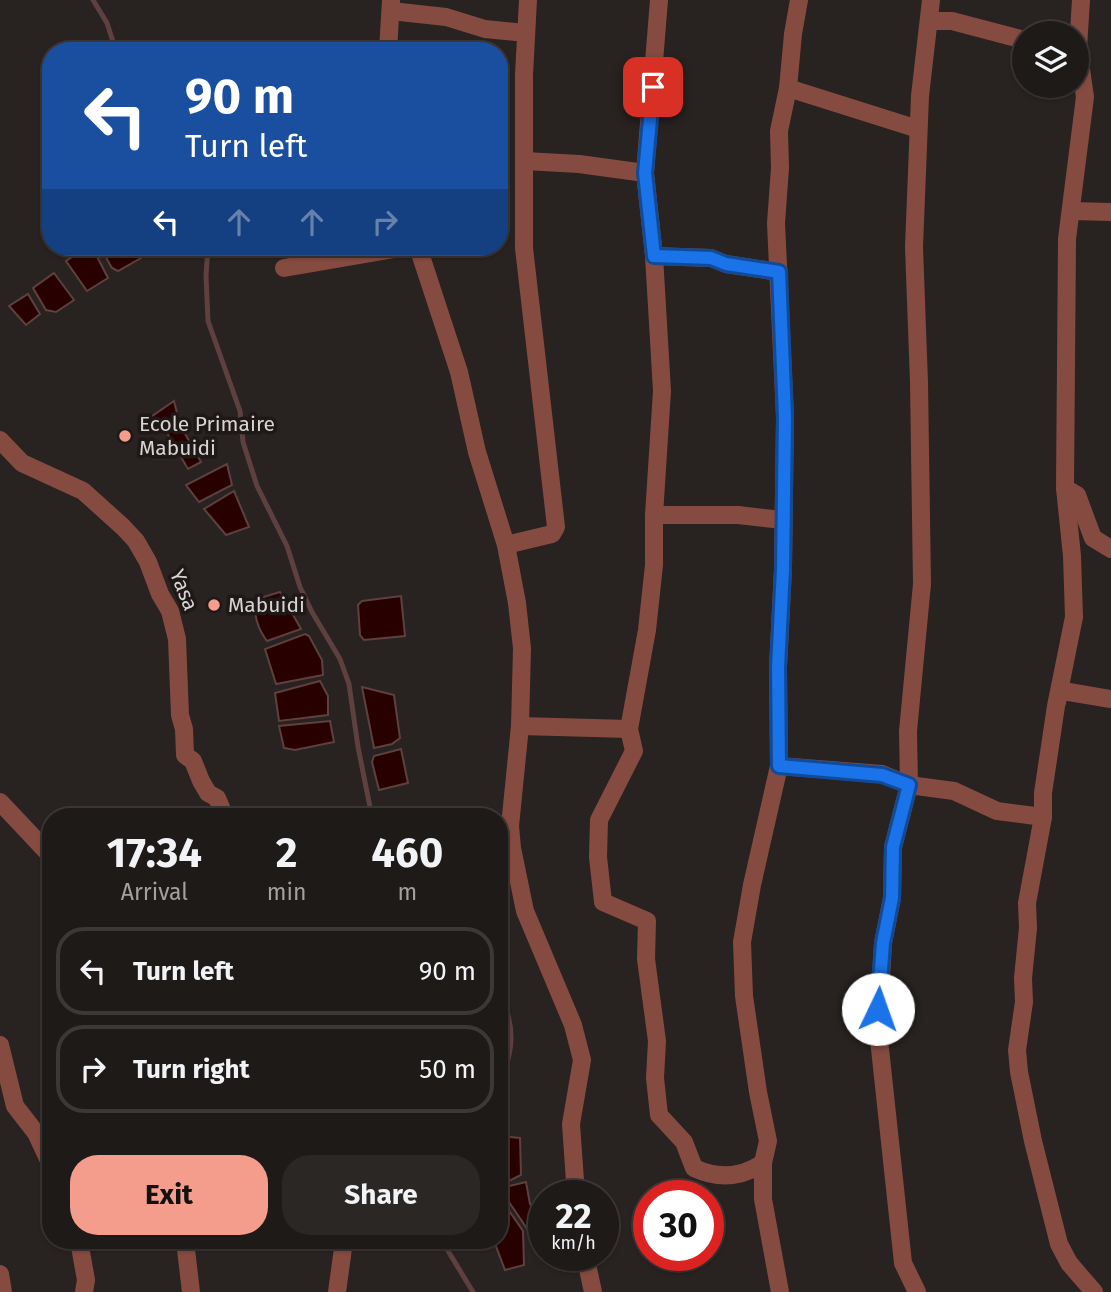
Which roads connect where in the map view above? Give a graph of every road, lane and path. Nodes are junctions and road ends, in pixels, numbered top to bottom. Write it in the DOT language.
graph roads {
  1 [pos="528,0"];
  2 [pos="659,0"];
  3 [pos="799,0"];
  4 [pos="931,0"];
  5 [pos="1081,0"];
  6 [pos="391,5"];
  7 [pos="929,21"];
  8 [pos="1079,21"];
  9 [pos="526,33"];
  10 [pos="1012,37"];
  11 [pos="389,42"];
  12 [pos="788,89"];
  13 [pos="1084,98"];
  14 [pos="918,129"];
  15 [pos="525,161"];
  16 [pos="645,173"];
  17 [pos="1072,211"];
  18 [pos="1111,212"];
  19 [pos="344,256"];
  20 [pos="421,256"];
  21 [pos="654,256"];
  22 [pos="284,268"];
  23 [pos="779,272"];
  24 [pos="0,440"];
  25 [pos="1066,488"];
  26 [pos="654,515"];
  27 [pos="782,520"];
  28 [pos="506,545"];
  29 [pos="1111,549"];
  30 [pos="1111,699"];
  31 [pos="1056,706"];
  32 [pos="520,726"];
  33 [pos="629,729"];
  34 [pos="779,766"];
  35 [pos="909,785"];
  36 [pos="0,802"];
  37 [pos="221,808"];
  38 [pos="1042,817"];
  39 [pos="42,846"];
  40 [pos="0,1045"];
  41 [pos="42,1146"];
  42 [pos="763,1163"];
  43 [pos="575,1180"];
  44 [pos="80,1249"];
  45 [pos="186,1249"];
  46 [pos="343,1249"];
  47 [pos="588,1271"];
  48 [pos="0,1274"];
  49 [pos="3,1292"];
  50 [pos="84,1292"];
  51 [pos="191,1292"];
  52 [pos="337,1292"];
  53 [pos="593,1292"];
  54 [pos="779,1292"];
  55 [pos="917,1292"];
  56 [pos="1094,1292"];
  1 -- 9 [label="street"];
  2 -- 16 [label="street"];
  3 -- 12 [label="street"];
  4 -- 7 [label="street"];
  5 -- 8 [label="street"];
  6 -- 9 [label="street"];
  6 -- 11 [label="street"];
  7 -- 10 [label="street"];
  7 -- 14 [label="street"];
  9 -- 15 [label="street"];
  12 -- 14 [label="street"];
  12 -- 23 [label="street"];
  13 -- 17 [label="street"];
  14 -- 35 [label="street"];
  15 -- 16 [label="street"];
  15 -- 28 [label="street"];
  16 -- 21 [label="street"];
  17 -- 18 [label="street"];
  17 -- 25 [label="street"];
  19 -- 22 [label="street"];
  20 -- 28 [label="street"];
  21 -- 23 [label="street"];
  21 -- 26 [label="street"];
  23 -- 27 [label="street"];
  24 -- 37 [label="street, Yasa"];
  25 -- 29 [label="street"];
  25 -- 31 [label="street"];
  26 -- 27 [label="street"];
  26 -- 33 [label="street"];
  27 -- 34 [label="street"];
  28 -- 32 [label="street"];
  30 -- 31 [label="street"];
  31 -- 38 [label="street"];
  32 -- 33 [label="street"];
  32 -- 43 [label="street"];
  33 -- 42 [label="street"];
  34 -- 35 [label="street"];
  34 -- 42 [label="street"];
  35 -- 38 [label="street"];
  35 -- 55 [label="street"];
  36 -- 39 [label="street"];
  38 -- 56 [label="street"];
  40 -- 41 [label="street"];
  42 -- 54 [label="street"];
  44 -- 50 [label="street"];
  45 -- 51 [label="street"];
  46 -- 52 [label="street"];
  47 -- 53 [label="street"];
  48 -- 49 [label="street"];
}
